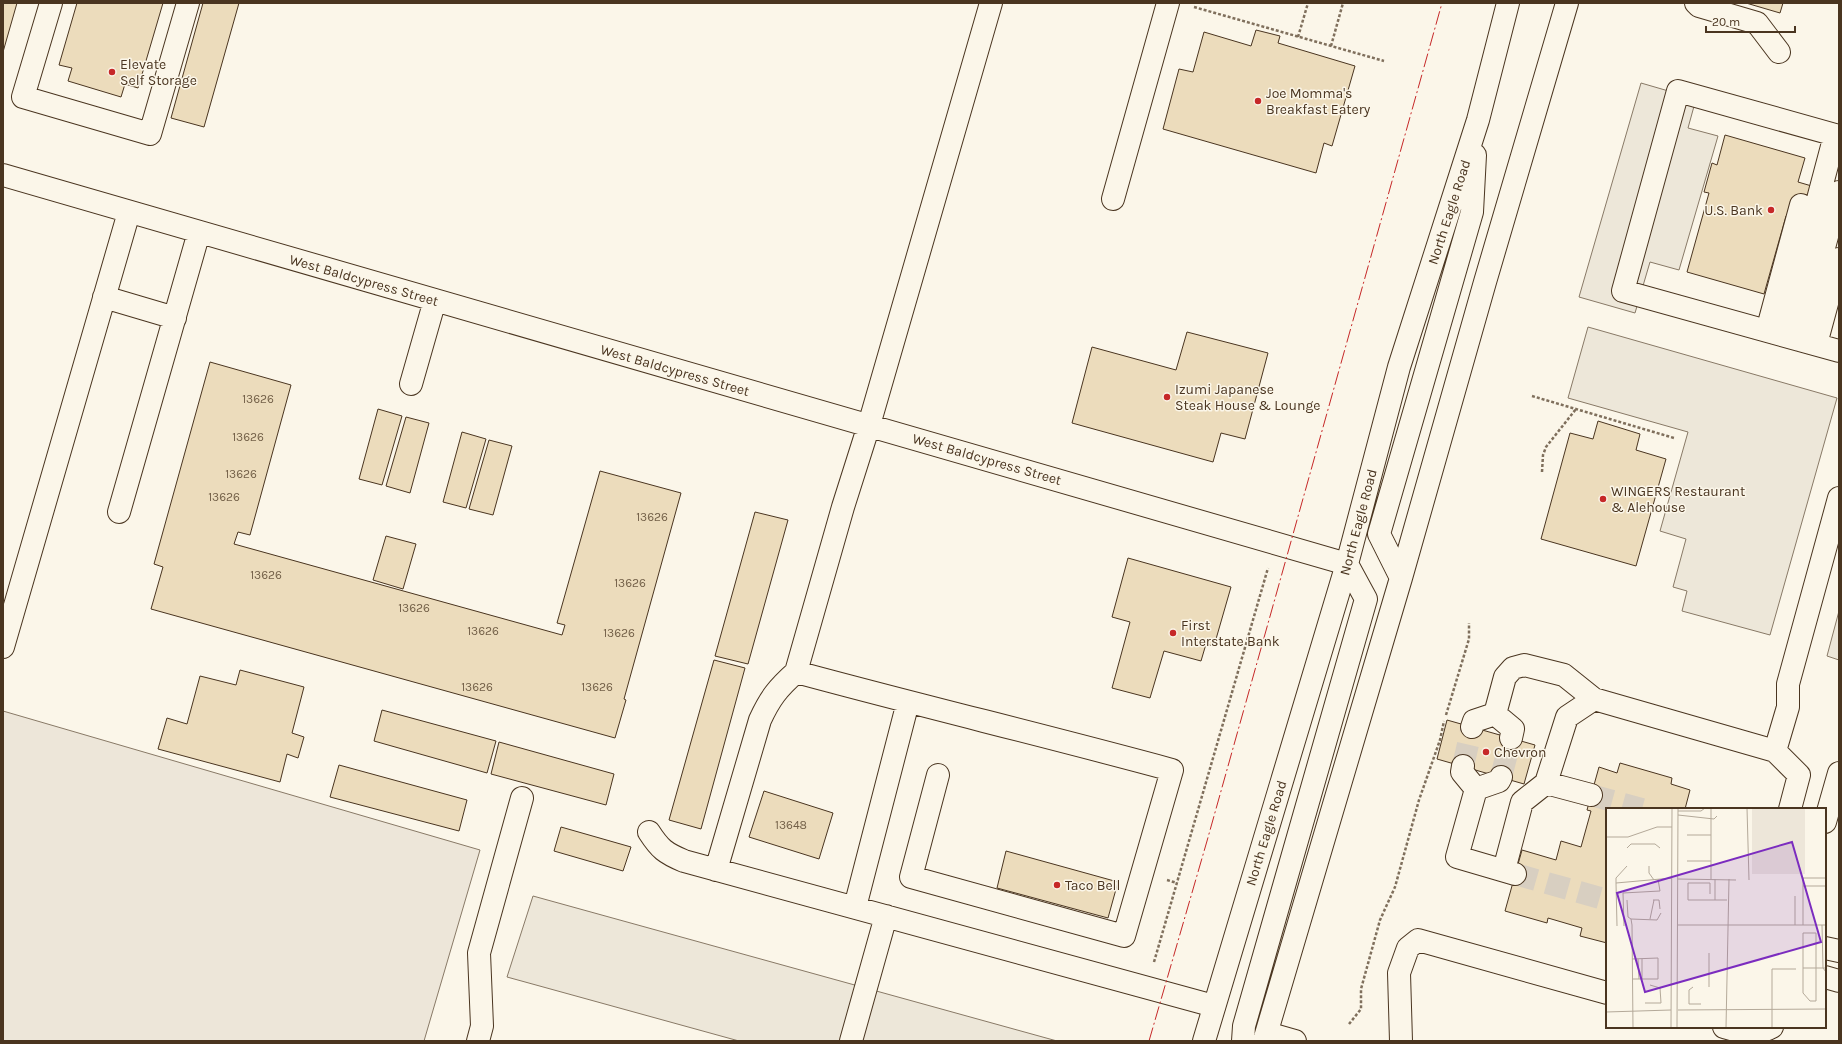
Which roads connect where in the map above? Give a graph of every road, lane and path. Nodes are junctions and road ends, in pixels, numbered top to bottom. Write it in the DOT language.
graph roads {
  1 [pos="51,3"];
  2 [pos="188,3"];
  3 [pos="991,3"];
  4 [pos="1308,3"];
  5 [pos="1343,3"];
  6 [pos="1508,3"];
  7 [pos="1567,3"];
  8 [pos="1696,3"];
  9 [pos="1178,4"];
  10 [pos="1298,37"];
  11 [pos="1330,46"];
  12 [pos="1779,52"];
  13 [pos="1384,61"];
  14 [pos="1478,120"];
  15 [pos="1832,134"];
  16 [pos="3,176"];
  17 [pos="1839,192"];
  18 [pos="1113,199"];
  19 [pos="129,212"];
  20 [pos="200,232"];
  21 [pos="1839,259"];
  22 [pos="104,297"];
  23 [pos="435,300"];
  24 [pos="175,318"];
  25 [pos="1791,338"];
  26 [pos="1839,351"];
  27 [pos="411,384"];
  28 [pos="1532,396"];
  29 [pos="1576,409"];
  30 [pos="869,425"];
  31 [pos="1674,438"];
  32 [pos="1542,472"];
  33 [pos="1839,498"];
  34 [pos="119,512"];
  35 [pos="1270,561"];
  36 [pos="1347,564"];
  37 [pos="1401,578"];
  38 [pos="12,586"];
  39 [pos="1469,622"];
  40 [pos="3,647"];
  41 [pos="796,672"];
  42 [pos="1594,699"];
  43 [pos="908,702"];
  44 [pos="1495,714"];
  45 [pos="1472,727"];
  46 [pos="1511,738"];
  47 [pos="1775,751"];
  48 [pos="1463,766"];
  49 [pos="1839,773"];
  50 [pos="938,775"];
  51 [pos="1501,777"];
  52 [pos="1546,783"];
  53 [pos="1476,789"];
  54 [pos="1591,795"];
  55 [pos="522,798"];
  56 [pos="1790,808"];
  57 [pos="1826,818"];
  58 [pos="649,832"];
  59 [pos="716,870"];
  60 [pos="854,907"];
  61 [pos="886,916"];
  62 [pos="1826,948"];
  63 [pos="1839,951"];
  64 [pos="1153,965"];
  65 [pos="1826,977"];
  66 [pos="1839,981"];
  67 [pos="1606,993"];
  68 [pos="1214,1006"];
  69 [pos="1349,1024"];
  70 [pos="1728,1028"];
  71 [pos="1770,1028"];
  72 [pos="1266,1037"];
  73 [pos="478,1041"];
  74 [pos="851,1041"];
  75 [pos="1204,1041"];
  76 [pos="1243,1041"];
  77 [pos="1295,1041"];
  78 [pos="1401,1041"];
  1 -- 2 [label="main road"];
  3 -- 30 [label="main road"];
  4 -- 10 [label="path"];
  5 -- 11 [label="path"];
  6 -- 14 [label="main road, North Eagle Road"];
  7 -- 37 [label="main road"];
  8 -- 12 [label="main road"];
  9 -- 10 [label="path"];
  9 -- 18 [label="main road"];
  10 -- 11 [label="path"];
  11 -- 13 [label="path"];
  14 -- 36 [label="main road, North Eagle Road"];
  14 -- 37 [label="main road"];
  15 -- 25 [label="main road"];
  15 -- 25 [label="main road"];
  16 -- 19 [label="main road, West Baldcypress Street"];
  17 -- 25 [label="main road"];
  19 -- 20 [label="main road, West Baldcypress Street"];
  19 -- 22 [label="main road"];
  20 -- 23 [label="main road, West Baldcypress Street"];
  20 -- 24 [label="main road"];
  21 -- 25 [label="main road"];
  22 -- 24 [label="main road"];
  22 -- 38 [label="main road"];
  23 -- 27 [label="main road"];
  23 -- 30 [label="main road, West Baldcypress Street"];
  24 -- 34 [label="main road"];
  25 -- 26 [label="main road"];
  28 -- 29 [label="path"];
  29 -- 31 [label="path"];
  29 -- 32 [label="path"];
  30 -- 36 [label="main road, West Baldcypress Street"];
  30 -- 41 [label="main road"];
  33 -- 47 [label="main road"];
  35 -- 64 [label="path"];
  36 -- 68 [label="main road, North Eagle Road"];
  36 -- 76 [label="main road"];
  37 -- 72 [label="main road"];
  38 -- 40 [label="main road"];
  39 -- 69 [label="path"];
  41 -- 43 [label="main road"];
  41 -- 59 [label="main road"];
  42 -- 44 [label="main road"];
  42 -- 47 [label="main road"];
  42 -- 52 [label="main road"];
  43 -- 50 [label="main road"];
  43 -- 60 [label="main road"];
  44 -- 45 [label="main road"];
  44 -- 46 [label="main road"];
  47 -- 56 [label="main road"];
  48 -- 53 [label="main road"];
  49 -- 57 [label="main road"];
  51 -- 53 [label="main road"];
  52 -- 53 [label="main road"];
  52 -- 54 [label="main road"];
  55 -- 73 [label="main road"];
  58 -- 59 [label="main road"];
  59 -- 60 [label="main road"];
  60 -- 61 [label="main road"];
  61 -- 68 [label="main road"];
  61 -- 74 [label="main road"];
  62 -- 63 [label="main road"];
  65 -- 66 [label="main road"];
  67 -- 78 [label="main road"];
  68 -- 75 [label="main road, North Eagle Road"];
  70 -- 71 [label="main road"];
  72 -- 77 [label="main road"];
}
